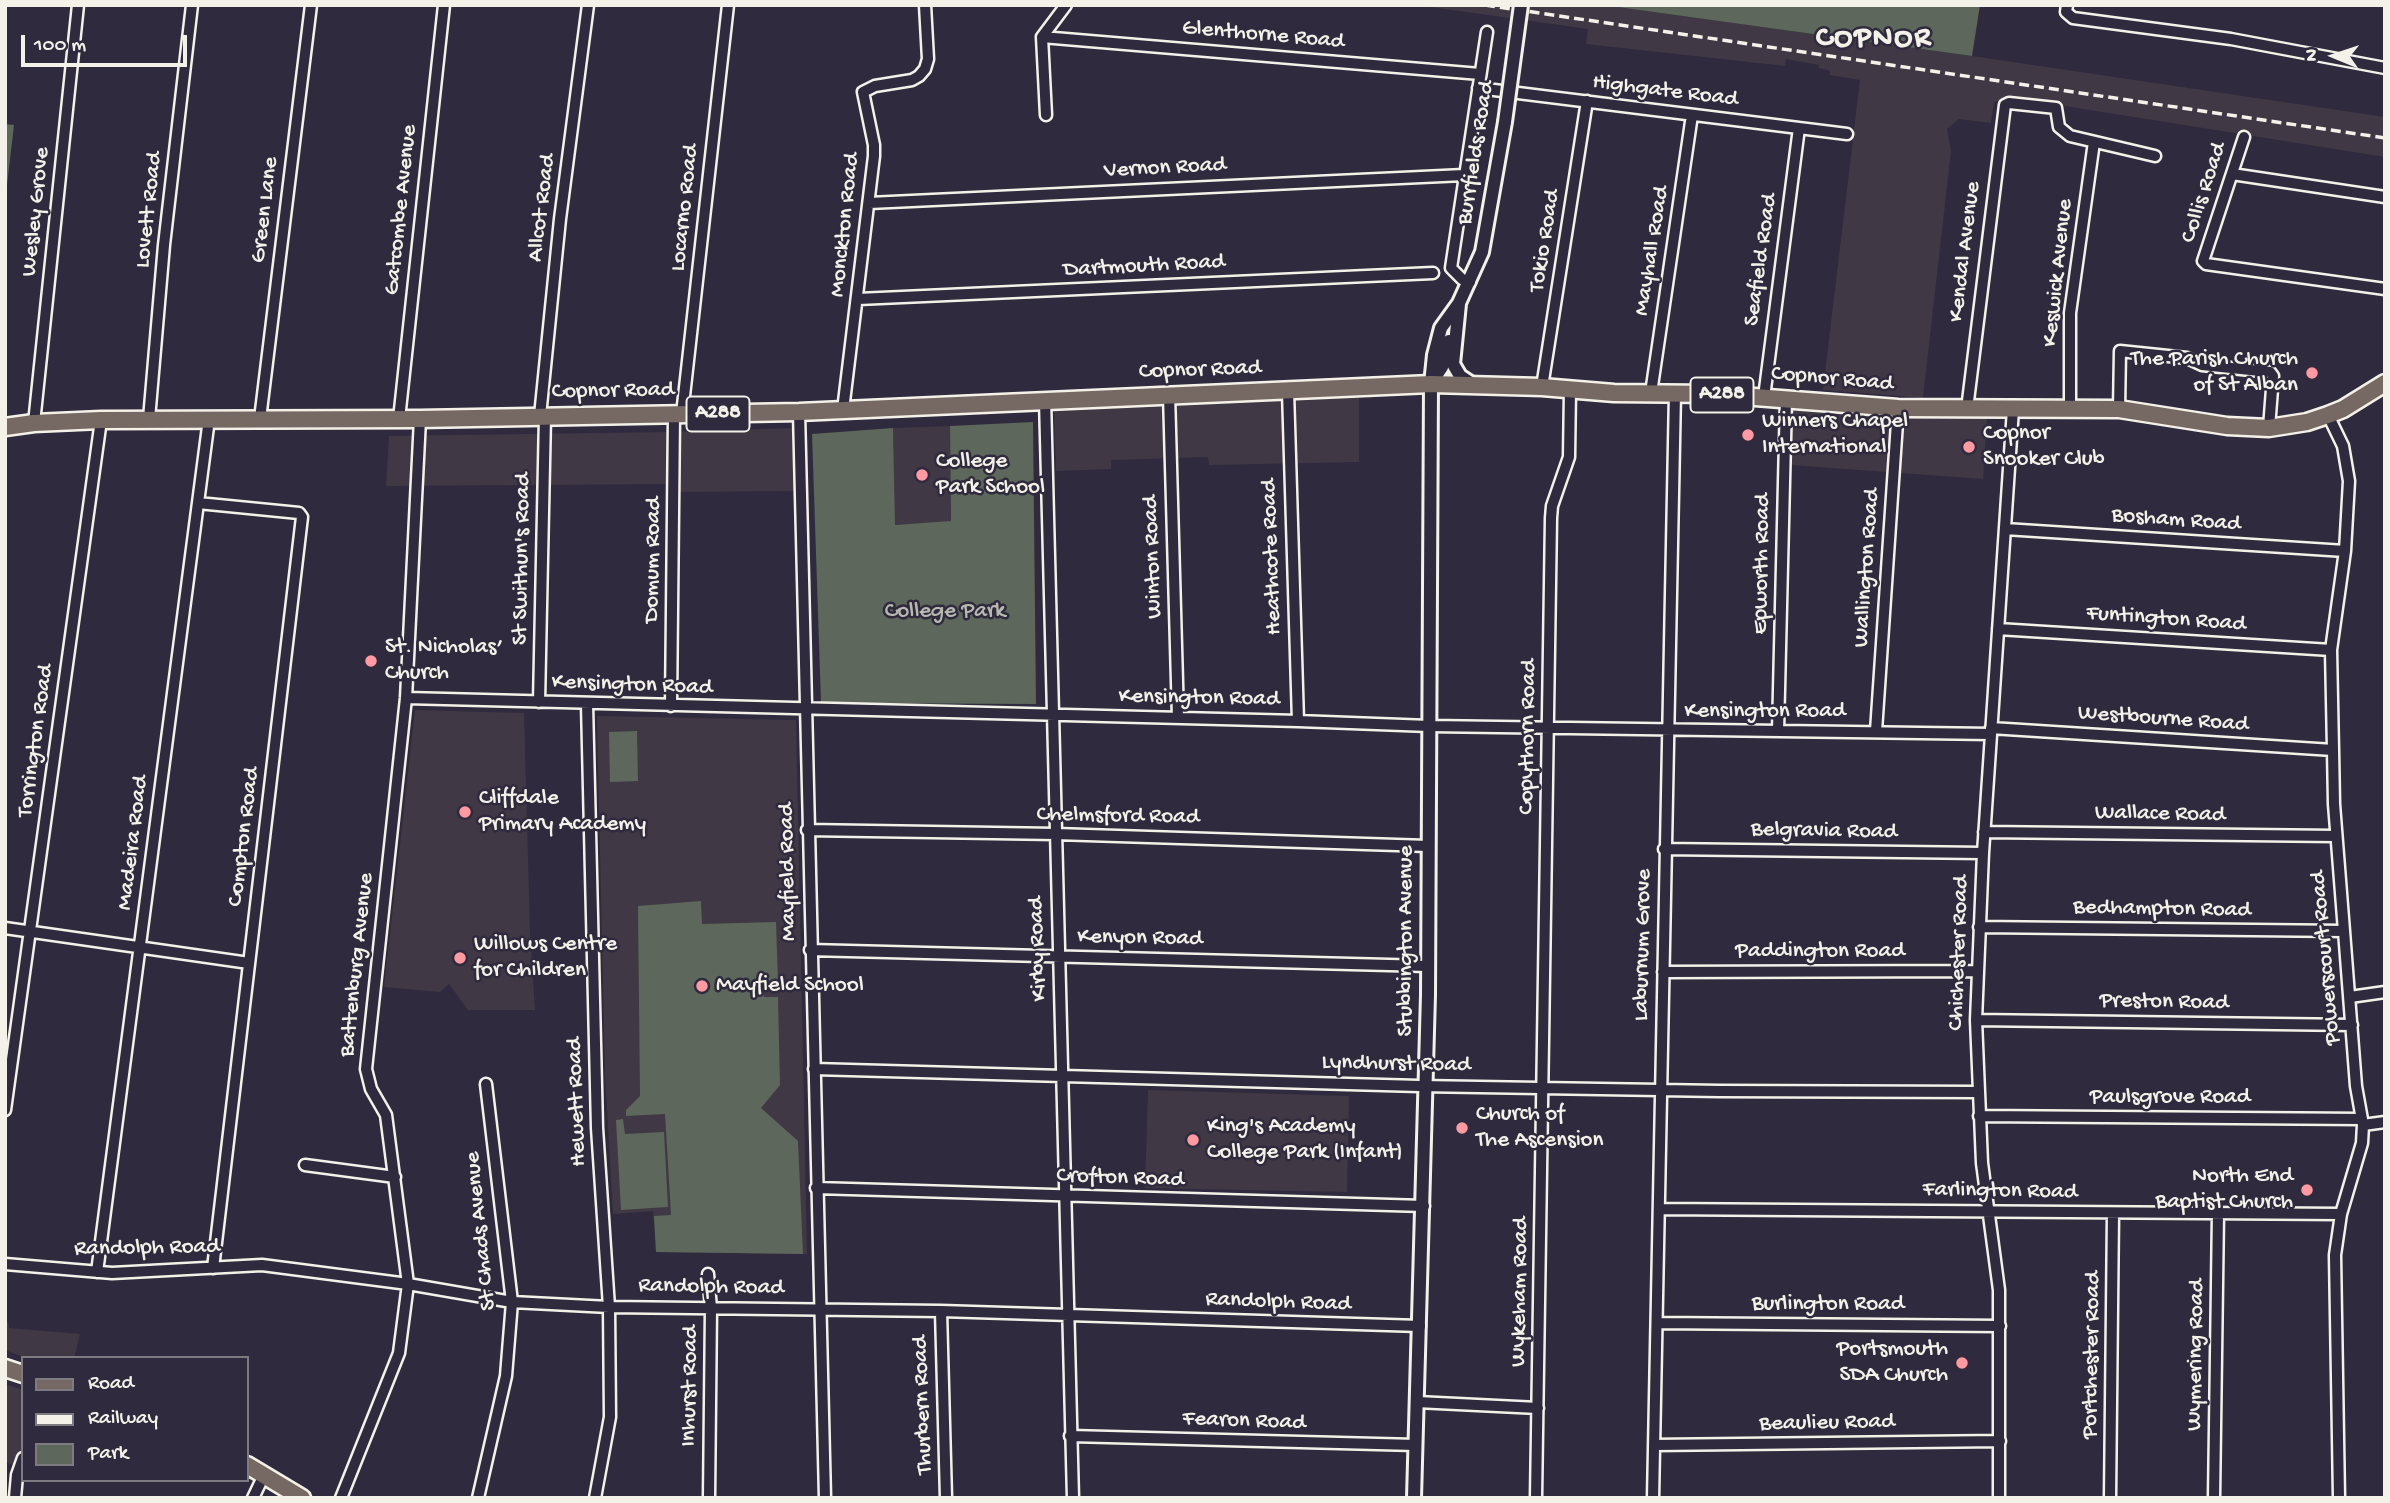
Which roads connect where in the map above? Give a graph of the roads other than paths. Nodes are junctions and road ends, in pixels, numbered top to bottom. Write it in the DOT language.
graph roads {
  1 [pos="78,5"];
  2 [pos="192,5"];
  3 [pos="311,5"];
  4 [pos="444,5"];
  5 [pos="588,5"];
  6 [pos="728,5"];
  7 [pos="925,5"];
  8 [pos="1066,5"];
  9 [pos="1521,5"];
  10 [pos="2067,5"];
  11 [pos="1487,32"];
  12 [pos="1042,37"];
  13 [pos="2385,68"];
  14 [pos="1480,74"];
  15 [pos="1478,88"];
  16 [pos="1587,101"];
  17 [pos="1046,115"];
  18 [pos="1692,115"];
  19 [pos="1799,128"];
  20 [pos="1847,134"];
  21 [pos="2244,137"];
  22 [pos="2094,142"];
  23 [pos="2155,156"];
  24 [pos="2232,174"];
  25 [pos="1464,175"];
  26 [pos="2385,197"];
  27 [pos="869,203"];
  28 [pos="1433,273"];
  29 [pos="1470,282"];
  30 [pos="2385,289"];
  31 [pos="858,299"];
  32 [pos="1459,303"];
  33 [pos="2385,383"];
  34 [pos="1431,384"];
  35 [pos="1472,384"];
  36 [pos="1542,387"];
  37 [pos="1570,390"];
  38 [pos="1288,391"];
  39 [pos="1651,393"];
  40 [pos="1675,393"];
  41 [pos="1169,394"];
  42 [pos="1763,397"];
  43 [pos="1045,399"];
  44 [pos="1786,399"];
  45 [pos="1898,408"];
  46 [pos="2070,408"];
  47 [pos="1968,409"];
  48 [pos="2014,409"];
  49 [pos="2119,409"];
  50 [pos="843,410"];
  51 [pos="799,412"];
  52 [pos="678,414"];
  53 [pos="2328,415"];
  54 [pos="543,416"];
  55 [pos="149,419"];
  56 [pos="209,419"];
  57 [pos="260,419"];
  58 [pos="399,419"];
  59 [pos="420,419"];
  60 [pos="101,420"];
  61 [pos="34,423"];
  62 [pos="5,428"];
  63 [pos="2269,428"];
  64 [pos="198,503"];
  65 [pos="2005,529"];
  66 [pos="2345,551"];
  67 [pos="1998,629"];
  68 [pos="2331,650"];
  69 [pos="406,698"];
  70 [pos="539,702"];
  71 [pos="587,704"];
  72 [pos="671,706"];
  73 [pos="805,710"];
  74 [pos="1053,714"];
  75 [pos="1178,718"];
  76 [pos="1297,721"];
  77 [pos="1429,726"];
  78 [pos="1549,729"];
  79 [pos="1668,730"];
  80 [pos="1778,731"];
  81 [pos="1991,731"];
  82 [pos="1876,732"];
  83 [pos="2333,750"];
  84 [pos="807,830"];
  85 [pos="1984,832"];
  86 [pos="1056,834"];
  87 [pos="2336,836"];
  88 [pos="1428,846"];
  89 [pos="1664,849"];
  90 [pos="1983,853"];
  91 [pos="1979,927"];
  92 [pos="5,928"];
  93 [pos="2344,931"];
  94 [pos="30,932"];
  95 [pos="139,947"];
  96 [pos="810,950"];
  97 [pos="1059,957"];
  98 [pos="249,963"];
  99 [pos="1428,966"];
  100 [pos="1977,971"];
  101 [pos="1663,972"];
  102 [pos="2385,992"];
  103 [pos="2350,997"];
  104 [pos="1976,1020"];
  105 [pos="2352,1025"];
  106 [pos="814,1069"];
  107 [pos="1062,1076"];
  108 [pos="486,1084"];
  109 [pos="1427,1086"];
  110 [pos="1544,1087"];
  111 [pos="1660,1090"];
  112 [pos="1978,1092"];
  113 [pos="5,1110"];
  114 [pos="1979,1116"];
  115 [pos="2362,1122"];
  116 [pos="2385,1122"];
  117 [pos="305,1165"];
  118 [pos="395,1177"];
  119 [pos="816,1188"];
  120 [pos="1065,1196"];
  121 [pos="1424,1206"];
  122 [pos="1659,1209"];
  123 [pos="1987,1211"];
  124 [pos="2113,1213"];
  125 [pos="2218,1213"];
  126 [pos="2341,1214"];
  127 [pos="5,1264"];
  128 [pos="213,1268"];
  129 [pos="97,1272"];
  130 [pos="708,1274"];
  131 [pos="408,1284"];
  132 [pos="512,1302"];
  133 [pos="609,1307"];
  134 [pos="711,1308"];
  135 [pos="820,1309"];
  136 [pos="941,1311"];
  137 [pos="1068,1316"];
  138 [pos="1657,1323"];
  139 [pos="1420,1326"];
  140 [pos="2000,1326"];
  141 [pos="1418,1402"];
  142 [pos="1538,1408"];
  143 [pos="1070,1436"];
  144 [pos="2000,1441"];
  145 [pos="1654,1445"];
  146 [pos="1416,1446"];
  147 [pos="21,1464"];
  148 [pos="248,1466"];
  149 [pos="264,1475"];
  150 [pos="15,1498"];
  151 [pos="253,1498"];
  152 [pos="303,1498"];
  153 [pos="341,1498"];
  154 [pos="478,1498"];
  155 [pos="595,1498"];
  156 [pos="709,1498"];
  157 [pos="825,1498"];
  158 [pos="946,1498"];
  159 [pos="1073,1498"];
  160 [pos="1414,1498"];
  161 [pos="1536,1498"];
  162 [pos="1653,1498"];
  163 [pos="1999,1498"];
  164 [pos="2110,1498"];
  165 [pos="2214,1498"];
  166 [pos="2339,1498"];
  1 -- 61 [label="street, Wesley Grove"];
  2 -- 55 [label="street, Lovett Road"];
  3 -- 57 [label="street, Green Lane"];
  4 -- 58 [label="street, Gatcombe Avenue"];
  5 -- 54 [label="street, Allcot Road"];
  6 -- 52 [label="street, Locarno Road"];
  7 -- 27 [label="street, Monckton Road"];
  8 -- 12 [label="street"];
  9 -- 29 [label="street, Burrfields Road, bridge"];
  10 -- 13 [label="street"];
  11 -- 14 [label="street"];
  12 -- 14 [label="street, Glenthorne Road"];
  12 -- 17 [label="street"];
  14 -- 15 [label="street"];
  15 -- 16 [label="street, Highgate Road"];
  15 -- 25 [label="street"];
  16 -- 18 [label="street, Highgate Road"];
  16 -- 36 [label="street, Tokio Road"];
  18 -- 19 [label="street, Highgate Road"];
  18 -- 39 [label="street, Mayhall Road"];
  19 -- 20 [label="street, Highgate Road"];
  19 -- 42 [label="street, Seafield Road"];
  21 -- 24 [label="street, Collis Road"];
  22 -- 23 [label="street"];
  22 -- 46 [label="street, Keswick Avenue"];
  22 -- 47 [label="street, Kendal Avenue"];
  24 -- 26 [label="street"];
  24 -- 30 [label="street, Collis Road"];
  25 -- 27 [label="street, Vernon Road"];
  25 -- 29 [label="street"];
  27 -- 31 [label="street, Monckton Road"];
  28 -- 31 [label="street, Dartmouth Road"];
  29 -- 32 [label="street, Burrfields Road"];
  31 -- 50 [label="street, Monckton Road"];
  32 -- 34 [label="street, Burrfields Road"];
  32 -- 35 [label="street, Burrfields Road"];
  33 -- 53 [label="main road, Copnor Road / A288"];
  34 -- 35 [label="main road, Copnor Road / A288"];
  34 -- 38 [label="main road, Copnor Road / A288"];
  34 -- 77 [label="street, Stubbington Avenue"];
  35 -- 36 [label="main road, Copnor Road / A288"];
  36 -- 37 [label="main road, Copnor Road / A288"];
  37 -- 39 [label="main road, Copnor Road / A288"];
  37 -- 78 [label="street, Copythorn Road"];
  38 -- 41 [label="main road, Copnor Road / A288"];
  38 -- 76 [label="street, Heathcote Road"];
  39 -- 40 [label="main road, Copnor Road / A288"];
  40 -- 42 [label="main road, Copnor Road / A288"];
  40 -- 79 [label="street, Laburnum Grove"];
  41 -- 43 [label="main road, Copnor Road / A288"];
  41 -- 75 [label="street, Winton Road"];
  42 -- 44 [label="main road, Copnor Road / A288"];
  43 -- 50 [label="main road, Copnor Road / A288"];
  43 -- 74 [label="street, Kirby Road"];
  44 -- 45 [label="main road, Copnor Road / A288"];
  44 -- 80 [label="street, Epworth Road"];
  45 -- 47 [label="main road, Copnor Road / A288"];
  45 -- 82 [label="street, Wallington Road"];
  46 -- 48 [label="main road, Copnor Road / A288"];
  46 -- 49 [label="main road, Copnor Road / A288"];
  47 -- 48 [label="main road, Copnor Road / A288"];
  48 -- 65 [label="street, Chichester Road"];
  49 -- 63 [label="main road, Copnor Road / A288"];
  49 -- 63 [label="street"];
  50 -- 51 [label="main road, Copnor Road / A288"];
  51 -- 52 [label="main road, Copnor Road / A288"];
  51 -- 73 [label="street, Mayfield Road"];
  52 -- 54 [label="main road, Copnor Road / A288"];
  52 -- 72 [label="street, Domum Road"];
  53 -- 63 [label="main road, Copnor Road / A288"];
  53 -- 66 [label="street, Powerscourt Road"];
  54 -- 59 [label="main road, Copnor Road / A288"];
  54 -- 70 [label="street, St Swithun's Road"];
  55 -- 56 [label="main road, Copnor Road / A288"];
  55 -- 60 [label="main road, Copnor Road / A288"];
  56 -- 57 [label="main road, Copnor Road / A288"];
  56 -- 64 [label="street, Madeira Road"];
  57 -- 58 [label="main road, Copnor Road / A288"];
  58 -- 59 [label="main road, Copnor Road / A288"];
  59 -- 69 [label="street, Battenburg Avenue"];
  60 -- 61 [label="main road, Copnor Road / A288"];
  60 -- 94 [label="street, Torrington Road"];
  61 -- 62 [label="main road, Copnor Road / A288"];
  64 -- 95 [label="street, Madeira Road"];
  64 -- 98 [label="street, Compton Road"];
  65 -- 66 [label="street, Bosham Road"];
  65 -- 67 [label="street, Chichester Road"];
  66 -- 68 [label="street, Powerscourt Road"];
  67 -- 68 [label="street, Funtington Road"];
  67 -- 81 [label="street, Chichester Road"];
  68 -- 83 [label="street, Powerscourt Road"];
  69 -- 70 [label="street, Kensington Road"];
  69 -- 118 [label="street, Battenburg Avenue"];
  70 -- 71 [label="street, Kensington Road"];
  71 -- 72 [label="street, Kensington Road"];
  71 -- 133 [label="street, Hewett Road"];
  72 -- 73 [label="street, Kensington Road"];
  73 -- 74 [label="street, Kensington Road"];
  73 -- 84 [label="street, Mayfield Road"];
  74 -- 75 [label="street, Kensington Road"];
  74 -- 86 [label="street, Kirby Road"];
  75 -- 76 [label="street, Kensington Road"];
  76 -- 77 [label="street, Kensington Road"];
  77 -- 78 [label="street, Kensington Road"];
  77 -- 88 [label="street, Stubbington Avenue"];
  78 -- 79 [label="street, Kensington Road"];
  78 -- 110 [label="street, Copythorn Road"];
  79 -- 80 [label="street, Kensington Road"];
  79 -- 89 [label="street, Laburnum Grove"];
  80 -- 82 [label="street, Kensington Road"];
  81 -- 82 [label="street, Kensington Road"];
  81 -- 83 [label="street, Westbourne Road"];
  81 -- 85 [label="street, Chichester Road"];
  83 -- 87 [label="street, Powerscourt Road"];
  84 -- 86 [label="street, Chelmsford Road"];
  84 -- 96 [label="street, Mayfield Road"];
  85 -- 87 [label="street, Wallace Road"];
  85 -- 90 [label="street, Chichester Road"];
  86 -- 88 [label="street, Chelmsford Road"];
  86 -- 97 [label="street, Kirby Road"];
  87 -- 93 [label="street, Powerscourt Road"];
  88 -- 99 [label="street, Stubbington Avenue"];
  89 -- 90 [label="street, Belgravia Road"];
  89 -- 101 [label="street, Laburnum Grove"];
  90 -- 91 [label="street, Chichester Road"];
  91 -- 93 [label="street, Bedhampton Road"];
  91 -- 100 [label="street, Chichester Road"];
  92 -- 94 [label="street"];
  93 -- 103 [label="street, Powerscourt Road"];
  94 -- 95 [label="street"];
  94 -- 113 [label="street, Torrington Road"];
  95 -- 98 [label="street"];
  95 -- 129 [label="street, Madeira Road"];
  96 -- 97 [label="street, Kenyon Road"];
  96 -- 106 [label="street, Mayfield Road"];
  97 -- 99 [label="street, Kenyon Road"];
  97 -- 107 [label="street, Kirby Road"];
  98 -- 128 [label="street, Compton Road"];
  99 -- 109 [label="street, Stubbington Avenue"];
  100 -- 101 [label="street, Paddington Road"];
  100 -- 104 [label="street, Chichester Road"];
  101 -- 111 [label="street, Laburnum Grove"];
  102 -- 103 [label="street"];
  103 -- 105 [label="street, Powerscourt Road"];
  104 -- 105 [label="street, Preston Road"];
  104 -- 112 [label="street, Chichester Road"];
  105 -- 115 [label="street, Powerscourt Road"];
  106 -- 107 [label="street, Lyndhurst Road"];
  106 -- 119 [label="street, Mayfield Road"];
  107 -- 109 [label="street, Lyndhurst Road"];
  107 -- 120 [label="street, Kirby Road"];
  108 -- 132 [label="street, St Chads Avenue"];
  109 -- 110 [label="street, Lyndhurst Road"];
  109 -- 121 [label="street, Stubbington Avenue"];
  110 -- 111 [label="street, Lyndhurst Road"];
  110 -- 142 [label="street, Wykeham Road"];
  111 -- 112 [label="street, Lyndhurst Road"];
  111 -- 122 [label="street, Laburnum Grove"];
  112 -- 114 [label="street, Chichester Road"];
  114 -- 115 [label="street, Paulsgrove Road"];
  114 -- 123 [label="street, Chichester Road"];
  115 -- 116 [label="street, Paulsgrove Road"];
  115 -- 126 [label="street, Powerscourt Road"];
  117 -- 118 [label="street"];
  118 -- 131 [label="street, Battenburg Avenue"];
  119 -- 120 [label="street, Crofton Road"];
  119 -- 135 [label="street, Mayfield Road"];
  120 -- 121 [label="street, Crofton Road"];
  120 -- 137 [label="street, Kirby Road"];
  121 -- 139 [label="street, Stubbington Avenue"];
  122 -- 123 [label="street, Farlington Road"];
  122 -- 138 [label="street, Laburnum Grove"];
  123 -- 124 [label="street, Farlington Road"];
  123 -- 140 [label="street, Chichester Road"];
  124 -- 125 [label="street, Farlington Road"];
  124 -- 164 [label="street, Portchester Road"];
  125 -- 126 [label="street, Farlington Road"];
  125 -- 165 [label="street, Wymering Road"];
  126 -- 166 [label="street, Powerscourt Road"];
  127 -- 129 [label="street, Randolph Road"];
  128 -- 129 [label="street, Randolph Road"];
  128 -- 131 [label="street, Randolph Road"];
  130 -- 134 [label="street, Inhurst Road"];
  131 -- 132 [label="street, Randolph Road"];
  131 -- 153 [label="street, Battenburg Avenue"];
  132 -- 133 [label="street, Randolph Road"];
  132 -- 154 [label="street, St Chads Avenue"];
  133 -- 134 [label="street, Randolph Road"];
  133 -- 155 [label="street, Hewett Road"];
  134 -- 135 [label="street, Randolph Road"];
  134 -- 156 [label="street, Inhurst Road"];
  135 -- 136 [label="street, Randolph Road"];
  135 -- 157 [label="street, Mayfield Road"];
  136 -- 137 [label="street, Randolph Road"];
  136 -- 158 [label="street, Thurbern Road"];
  137 -- 139 [label="street, Randolph Road"];
  137 -- 143 [label="street, Kirby Road"];
  138 -- 140 [label="street, Burlington Road"];
  138 -- 145 [label="street, Laburnum Grove"];
  139 -- 141 [label="street, Stubbington Avenue"];
  140 -- 144 [label="street, Chichester Road"];
  141 -- 142 [label="street"];
  141 -- 146 [label="street, Stubbington Avenue"];
  142 -- 161 [label="street, Wykeham Road"];
  143 -- 146 [label="street, Fearon Road"];
  143 -- 159 [label="street, Kirby Road"];
  144 -- 145 [label="street, Beaulieu Road"];
  144 -- 163 [label="street, Chichester Road"];
  145 -- 162 [label="street, Laburnum Grove"];
  146 -- 160 [label="street, Stubbington Avenue"];
  147 -- 150 [label="street"];
  148 -- 149 [label="main road"];
  149 -- 151 [label="street"];
  149 -- 152 [label="main road"];
}
